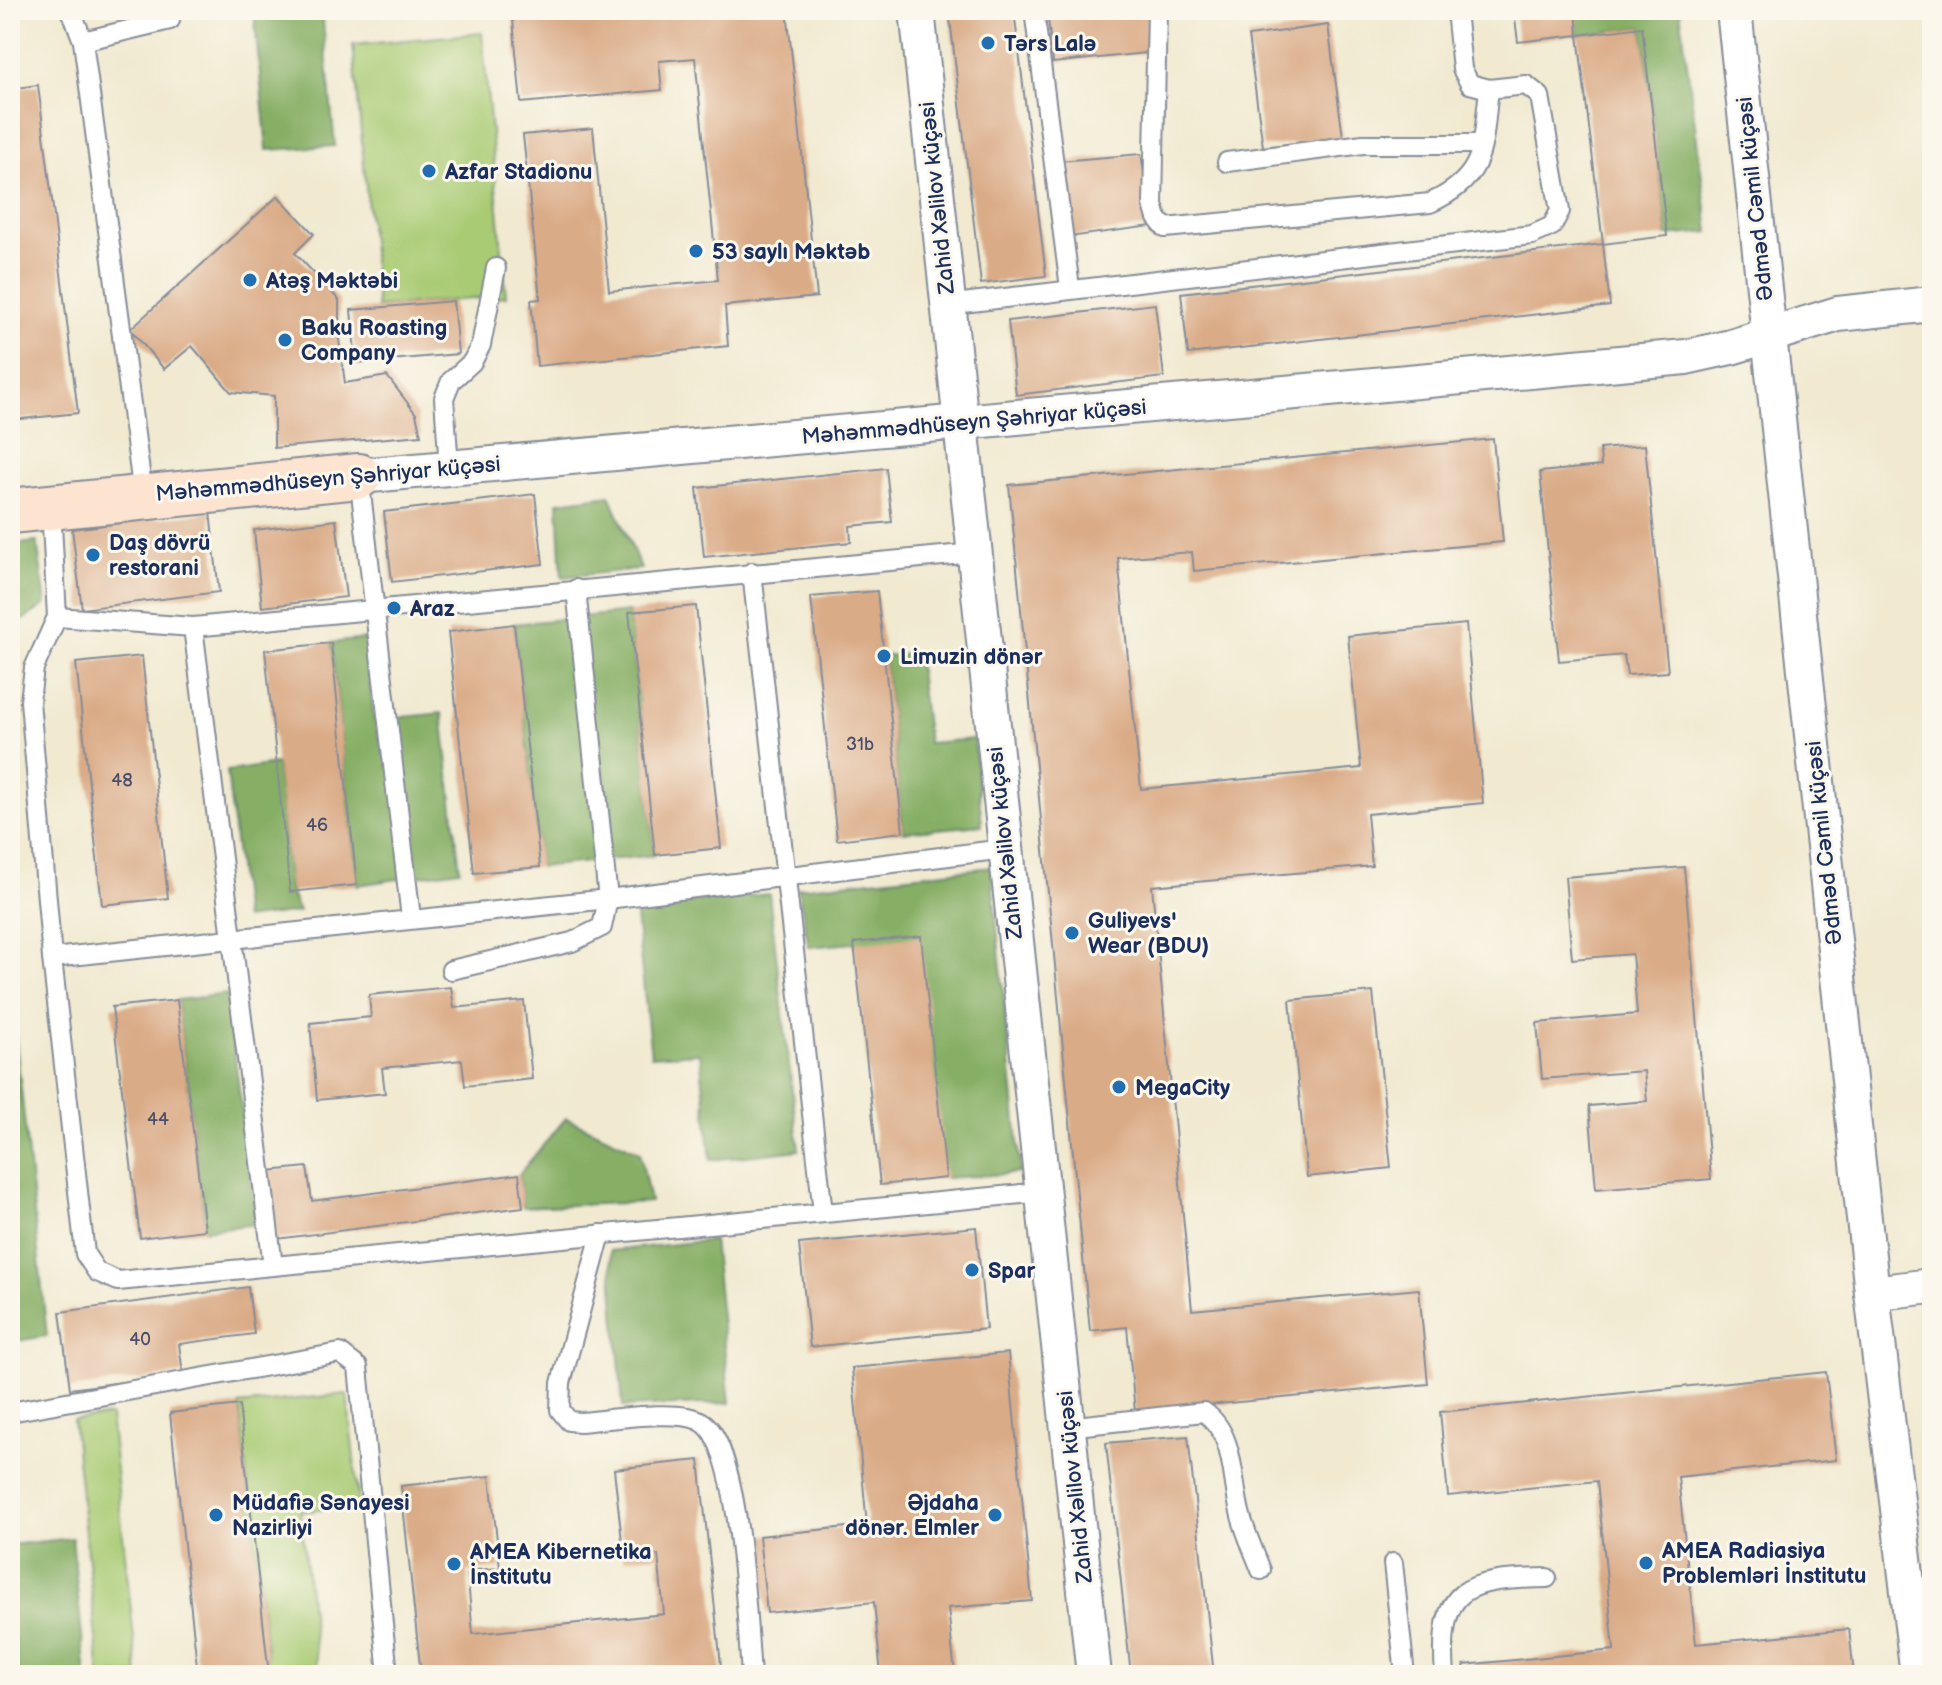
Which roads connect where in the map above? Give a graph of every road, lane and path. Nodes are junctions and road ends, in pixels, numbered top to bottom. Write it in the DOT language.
graph roads {
  1 [pos="71,10"];
  2 [pos="917,10"];
  3 [pos="1034,10"];
  4 [pos="1157,10"];
  5 [pos="1456,10"];
  6 [pos="1734,10"];
  7 [pos="170,20"];
  8 [pos="83,41"];
  9 [pos="1489,89"];
  10 [pos="1482,144"];
  11 [pos="1227,162"];
  12 [pos="496,268"];
  13 [pos="1070,288"];
  14 [pos="1932,304"];
  15 [pos="946,305"];
  16 [pos="1768,334"];
  17 [pos="960,422"];
  18 [pos="449,467"];
  19 [pos="359,476"];
  20 [pos="143,495"];
  21 [pos="30,508"];
  22 [pos="974,553"];
  23 [pos="752,572"];
  24 [pos="576,589"];
  25 [pos="375,608"];
  26 [pos="57,617"];
  27 [pos="193,627"];
  28 [pos="1004,849"];
  29 [pos="784,876"];
  30 [pos="608,899"];
  31 [pos="411,918"];
  32 [pos="233,938"];
  33 [pos="52,958"];
  34 [pos="451,970"];
  35 [pos="1042,1192"];
  36 [pos="823,1213"];
  37 [pos="601,1234"];
  38 [pos="273,1266"];
  39 [pos="1932,1286"];
  40 [pos="1872,1293"];
  41 [pos="10,1412"];
  42 [pos="1067,1427"];
  43 [pos="1393,1563"];
  44 [pos="1261,1570"];
  45 [pos="1547,1578"];
  46 [pos="388,1675"];
  47 [pos="751,1675"];
  48 [pos="1094,1675"];
  49 [pos="1405,1675"];
  50 [pos="1445,1675"];
  51 [pos="1918,1675"];
  1 -- 8 [label="lane"];
  2 -- 15 [label="street, Zahid Xəlilov küçəsi"];
  3 -- 13 [label="lane"];
  4 -- 10 [label="lane"];
  5 -- 9 [label="lane"];
  6 -- 16 [label="street, Ədməd Cəmil küçəsi"];
  7 -- 8 [label="lane"];
  8 -- 20 [label="lane"];
  9 -- 10 [label="lane"];
  9 -- 13 [label="lane"];
  10 -- 11 [label="lane"];
  12 -- 18 [label="lane"];
  13 -- 15 [label="lane"];
  14 -- 16 [label="street, Məhəmmədhüseyn Şəhriyar küçəsi"];
  15 -- 17 [label="street, Zahid Xəlilov küçəsi"];
  16 -- 17 [label="street, Məhəmmədhüseyn Şəhriyar küçəsi"];
  16 -- 40 [label="street, Ədməd Cəmil küçəsi"];
  17 -- 18 [label="street, Məhəmmədhüseyn Şəhriyar küçəsi"];
  17 -- 22 [label="street, Zahid Xəlilov küçəsi"];
  18 -- 19 [label="street, Məhəmmədhüseyn Şəhriyar küçəsi"];
  19 -- 20 [label="street, Məhəmmədhüseyn Şəhriyar küçəsi"];
  19 -- 25 [label="lane"];
  20 -- 21 [label="street, Məhəmmədhüseyn Şəhriyar küçəsi"];
  21 -- 26 [label="lane"];
  22 -- 23 [label="lane"];
  22 -- 28 [label="street, Zahid Xəlilov küçəsi"];
  23 -- 24 [label="lane"];
  23 -- 29 [label="lane"];
  24 -- 25 [label="lane"];
  24 -- 30 [label="lane"];
  25 -- 27 [label="lane"];
  25 -- 31 [label="lane"];
  26 -- 27 [label="lane"];
  26 -- 33 [label="lane"];
  27 -- 32 [label="lane"];
  28 -- 29 [label="lane"];
  28 -- 35 [label="street, Zahid Xəlilov küçəsi"];
  29 -- 30 [label="lane"];
  29 -- 36 [label="lane"];
  30 -- 31 [label="lane"];
  30 -- 34 [label="lane"];
  31 -- 32 [label="lane"];
  32 -- 33 [label="lane"];
  32 -- 38 [label="lane"];
  33 -- 38 [label="lane"];
  35 -- 36 [label="lane"];
  35 -- 42 [label="street, Zahid Xəlilov küçəsi"];
  36 -- 37 [label="lane"];
  37 -- 38 [label="lane"];
  37 -- 47 [label="lane"];
  39 -- 40 [label="street"];
  40 -- 51 [label="street, Ədməd Cəmil küçəsi"];
  41 -- 46 [label="lane"];
  42 -- 44 [label="lane"];
  42 -- 48 [label="street, Zahid Xəlilov küçəsi"];
  43 -- 49 [label="lane"];
  45 -- 50 [label="lane"];
}
